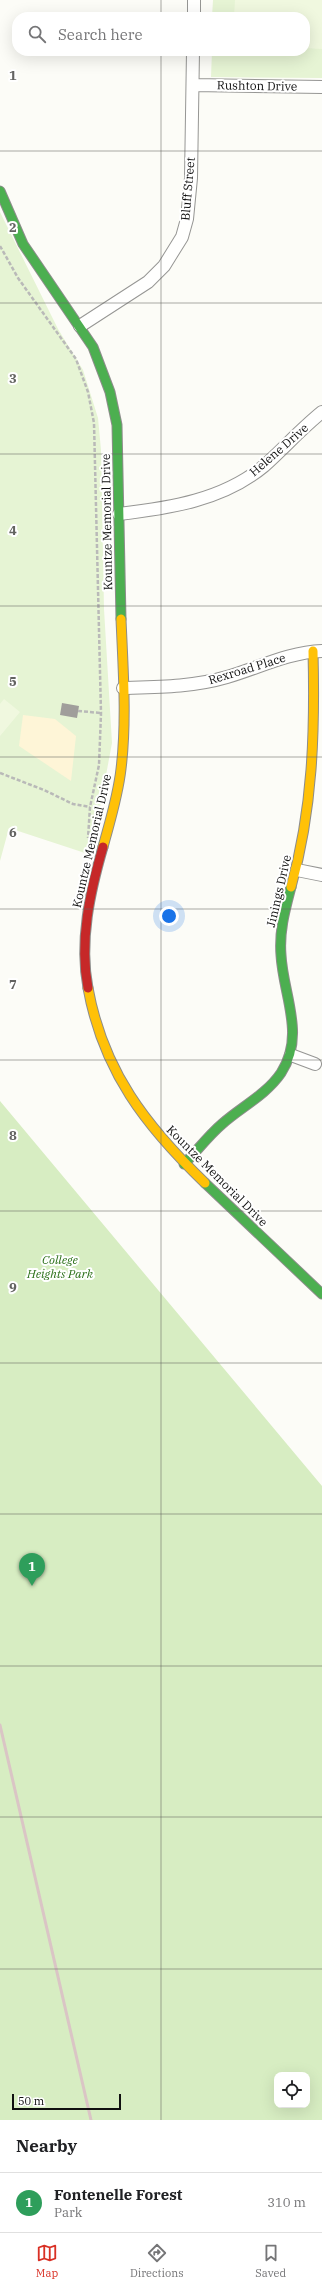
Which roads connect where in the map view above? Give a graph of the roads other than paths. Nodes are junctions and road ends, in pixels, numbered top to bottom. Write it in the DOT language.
graph roads {
  1 [pos="194,0"];
  2 [pos="194,12"];
  3 [pos="193,56"];
  4 [pos="193,85"];
  5 [pos="322,87"];
  6 [pos="0,191"];
  7 [pos="80,326"];
  8 [pos="322,412"];
  9 [pos="119,514"];
  10 [pos="318,651"];
  11 [pos="123,688"];
  12 [pos="297,870"];
  13 [pos="322,875"];
  14 [pos="291,1055"];
  15 [pos="315,1064"];
  16 [pos="184,1164"];
  17 [pos="322,1294"];
  1 -- 2 [label="street"];
  3 -- 4 [label="street, Bluff Street"];
  4 -- 5 [label="street, Rushton Drive"];
  4 -- 7 [label="street, Bluff Street"];
  6 -- 7 [label="street, Kountze Memorial Drive"];
  7 -- 9 [label="street, Kountze Memorial Drive"];
  8 -- 9 [label="street, Helene Drive"];
  9 -- 11 [label="street, Kountze Memorial Drive"];
  10 -- 11 [label="street, Rexroad Place"];
  10 -- 12 [label="street, Jinings Drive"];
  11 -- 16 [label="street, Kountze Memorial Drive"];
  12 -- 13 [label="street"];
  12 -- 14 [label="street, Jinings Drive"];
  14 -- 15 [label="street"];
  14 -- 16 [label="street, Jinings Drive"];
  16 -- 17 [label="street, Kountze Memorial Drive"];
}
